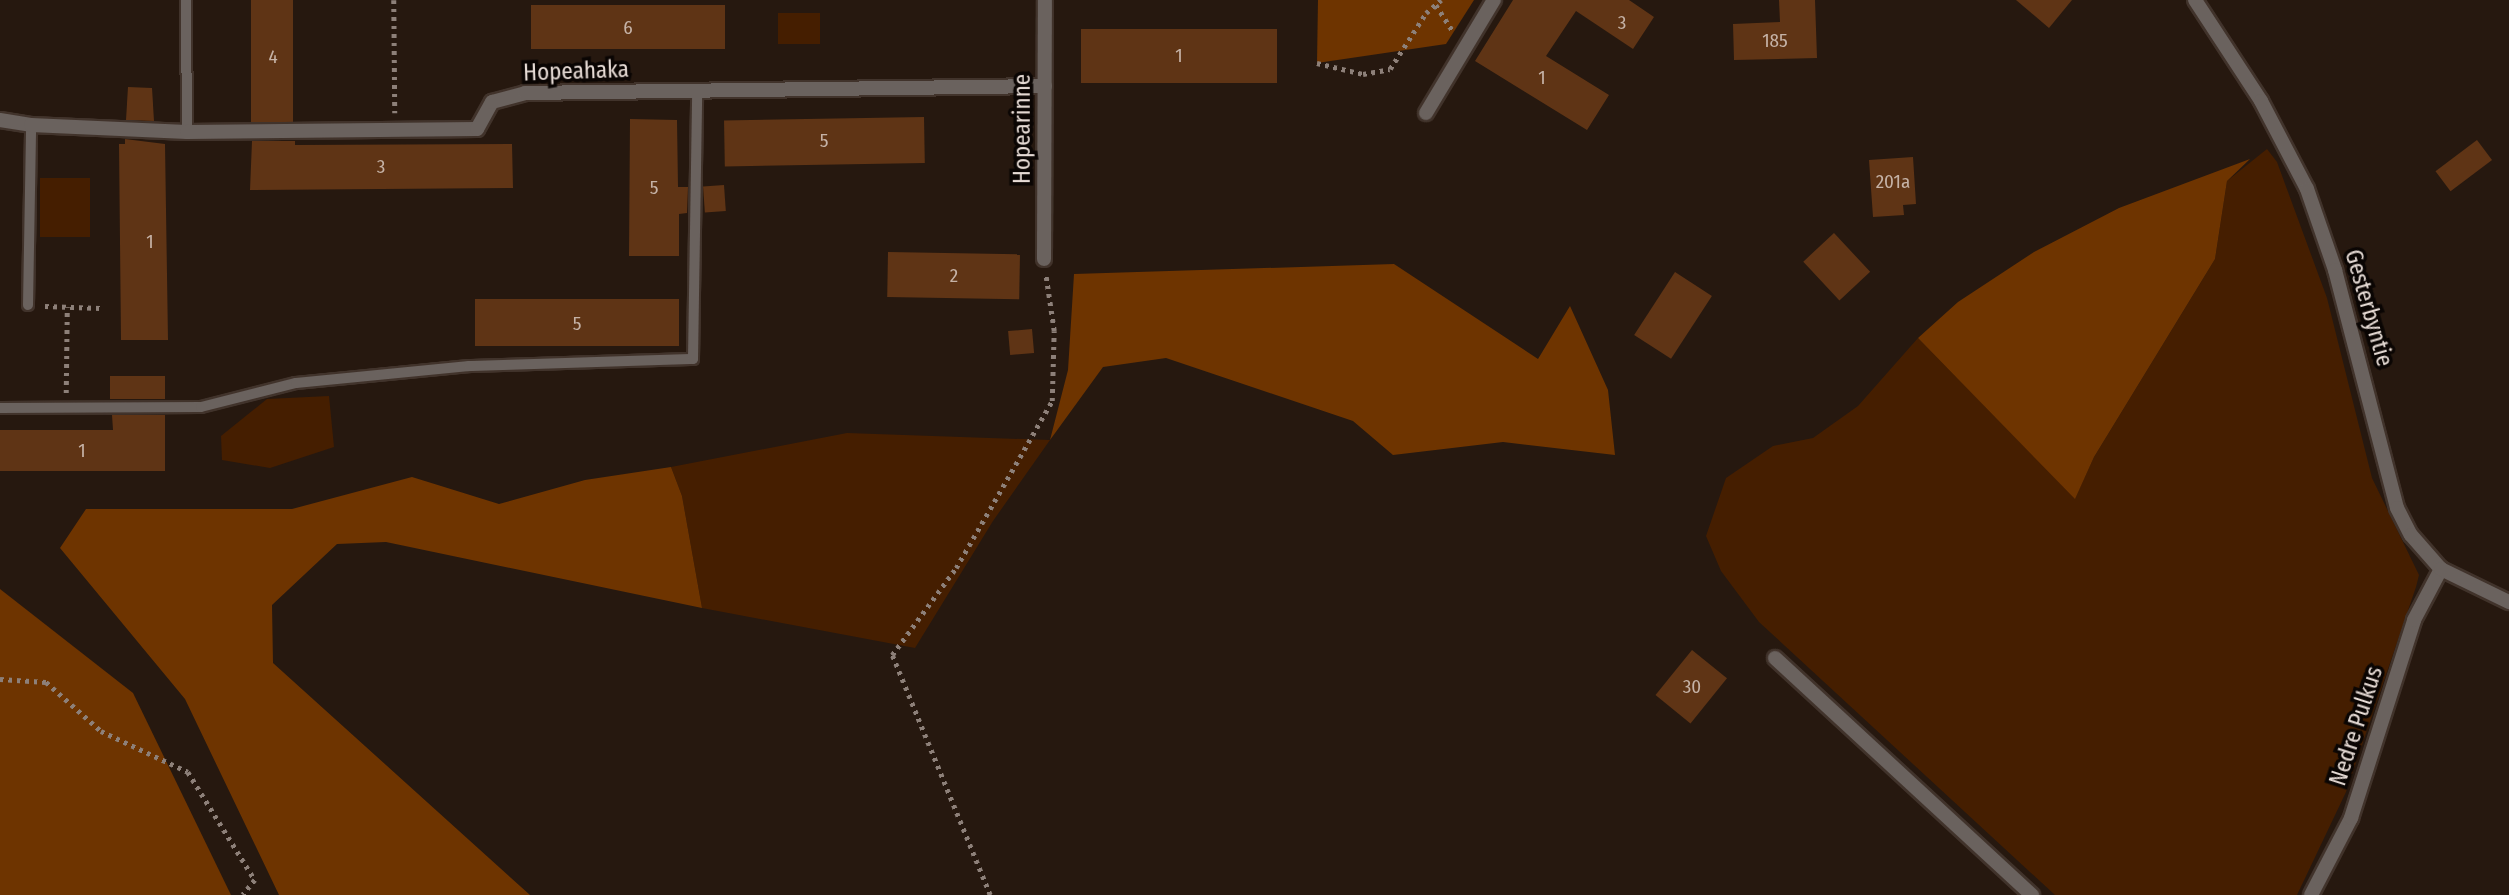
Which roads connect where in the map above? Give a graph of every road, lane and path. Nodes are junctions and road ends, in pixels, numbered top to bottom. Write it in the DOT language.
graph roads {
  1 [pos="186,0"];
  2 [pos="394,0"];
  3 [pos="1045,0"];
  4 [pos="1441,0"];
  5 [pos="1494,0"];
  6 [pos="2195,0"];
  7 [pos="1436,5"];
  8 [pos="1463,52"];
  9 [pos="1317,63"];
  10 [pos="1045,86"];
  11 [pos="697,91"];
  12 [pos="1426,113"];
  13 [pos="0,120"];
  14 [pos="31,125"];
  15 [pos="395,127"];
  16 [pos="187,132"];
  17 [pos="1044,259"];
  18 [pos="28,305"];
  19 [pos="67,307"];
  20 [pos="100,308"];
  21 [pos="66,407"];
  22 [pos="0,408"];
  23 [pos="2441,569"];
  24 [pos="2509,602"];
  25 [pos="1775,658"];
  26 [pos="0,679"];
  27 [pos="241,895"];
  28 [pos="990,895"];
  29 [pos="2032,895"];
  30 [pos="2311,895"];
  1 -- 16 [label="lane"];
  2 -- 15 [label="path"];
  3 -- 10 [label="street, Hopearinne"];
  4 -- 7 [label="path"];
  5 -- 8 [label="street"];
  6 -- 23 [label="street, Gesterbyntie"];
  7 -- 8 [label="path"];
  7 -- 9 [label="path"];
  8 -- 12 [label="street"];
  10 -- 11 [label="street, Hopeahaka"];
  10 -- 17 [label="street, Hopearinne"];
  11 -- 15 [label="street, Hopeahaka"];
  11 -- 21 [label="lane"];
  13 -- 14 [label="street, Hopeahaka"];
  14 -- 16 [label="street, Hopeahaka"];
  14 -- 18 [label="lane"];
  15 -- 16 [label="street, Hopeahaka"];
  17 -- 28 [label="path"];
  18 -- 19 [label="path"];
  19 -- 20 [label="path"];
  19 -- 21 [label="path"];
  21 -- 22 [label="lane"];
  23 -- 24 [label="street, Gesterbyntie"];
  23 -- 30 [label="street, Nedre Pulkus"];
  25 -- 29 [label="street"];
  26 -- 27 [label="path"];
}
